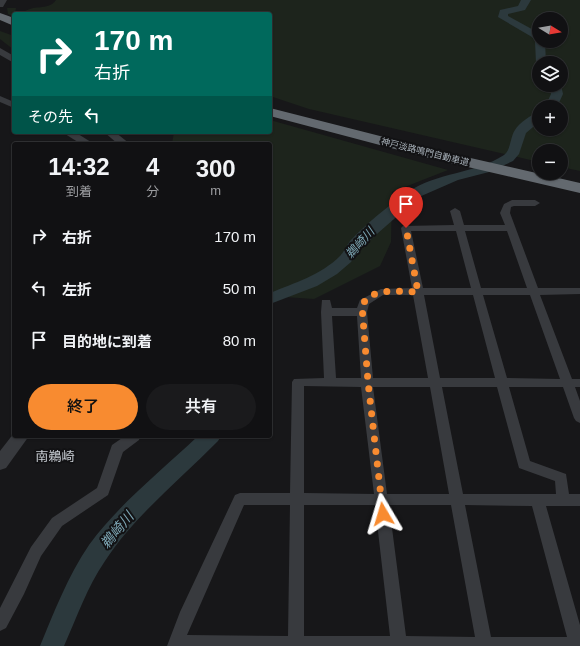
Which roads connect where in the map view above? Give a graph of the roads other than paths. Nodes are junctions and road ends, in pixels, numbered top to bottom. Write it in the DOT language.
graph roads {
  1 [pos="3,0"];
  2 [pos="0,5"];
  3 [pos="0,16"];
  4 [pos="12,21"];
  5 [pos="0,27"];
  6 [pos="12,31"];
  7 [pos="0,51"];
  8 [pos="12,59"];
  9 [pos="0,99"];
  10 [pos="272,103"];
  11 [pos="12,104"];
  12 [pos="272,112"];
  13 [pos="71,134"];
  14 [pos="112,134"];
  15 [pos="375,135"];
  16 [pos="85,142"];
  17 [pos="122,142"];
  18 [pos="532,167"];
  19 [pos="568,174"];
  20 [pos="580,177"];
  21 [pos="580,188"];
  22 [pos="535,202"];
  23 [pos="455,211"];
  24 [pos="460,228"];
  25 [pos="511,228"];
  26 [pos="580,291"];
  27 [pos="418,292"];
  28 [pos="477,292"];
  29 [pos="534,292"];
  30 [pos="362,312"];
  31 [pos="330,382"];
  32 [pos="368,382"];
  33 [pos="436,382"];
  34 [pos="502,382"];
  35 [pos="574,382"];
  36 [pos="580,418"];
  37 [pos="19,438"];
  38 [pos="131,438"];
  39 [pos="3,454"];
  40 [pos="297,499"];
  41 [pos="381,500"];
  42 [pos="458,500"];
  43 [pos="537,500"];
  44 [pos="563,500"];
  45 [pos="580,500"];
  46 [pos="0,623"];
  47 [pos="296,643"];
  48 [pos="175,644"];
  49 [pos="265,645"];
  50 [pos="399,645"];
  51 [pos="485,645"];
  52 [pos="579,645"];
  1 -- 2 [label="street"];
  3 -- 4 [label="highway"];
  5 -- 6 [label="highway"];
  7 -- 8 [label="street"];
  9 -- 11 [label="street"];
  10 -- 15 [label="highway, 神戸淡路鳴門自動車道"];
  12 -- 15 [label="highway, 神戸淡路鳴門自動車道"];
  13 -- 16 [label="street"];
  14 -- 17 [label="street"];
  15 -- 18 [label="highway, 神戸淡路鳴門自動車道"];
  15 -- 21 [label="highway, 神戸淡路鳴門自動車道"];
  19 -- 20 [label="highway"];
  22 -- 25 [label="street"];
  23 -- 24 [label="street"];
  24 -- 25 [label="street"];
  24 -- 27 [label="street"];
  24 -- 28 [label="street"];
  25 -- 29 [label="street"];
  26 -- 29 [label="street"];
  27 -- 28 [label="street"];
  27 -- 30 [label="street"];
  27 -- 33 [label="street"];
  28 -- 29 [label="street"];
  28 -- 34 [label="street"];
  29 -- 35 [label="street"];
  30 -- 31 [label="street"];
  30 -- 32 [label="street"];
  31 -- 32 [label="street"];
  31 -- 40 [label="street"];
  32 -- 33 [label="street"];
  32 -- 41 [label="street"];
  33 -- 34 [label="street"];
  33 -- 42 [label="street"];
  34 -- 35 [label="street"];
  34 -- 44 [label="street"];
  35 -- 36 [label="street"];
  37 -- 39 [label="street"];
  38 -- 46 [label="street"];
  40 -- 41 [label="street"];
  40 -- 47 [label="street"];
  40 -- 48 [label="street"];
  41 -- 42 [label="street"];
  41 -- 50 [label="street"];
  42 -- 43 [label="street"];
  42 -- 51 [label="street"];
  43 -- 44 [label="street"];
  43 -- 52 [label="street"];
  44 -- 45 [label="street"];
  47 -- 49 [label="street"];
  47 -- 50 [label="street"];
  48 -- 49 [label="street"];
  50 -- 51 [label="street"];
  51 -- 52 [label="street"];
}
